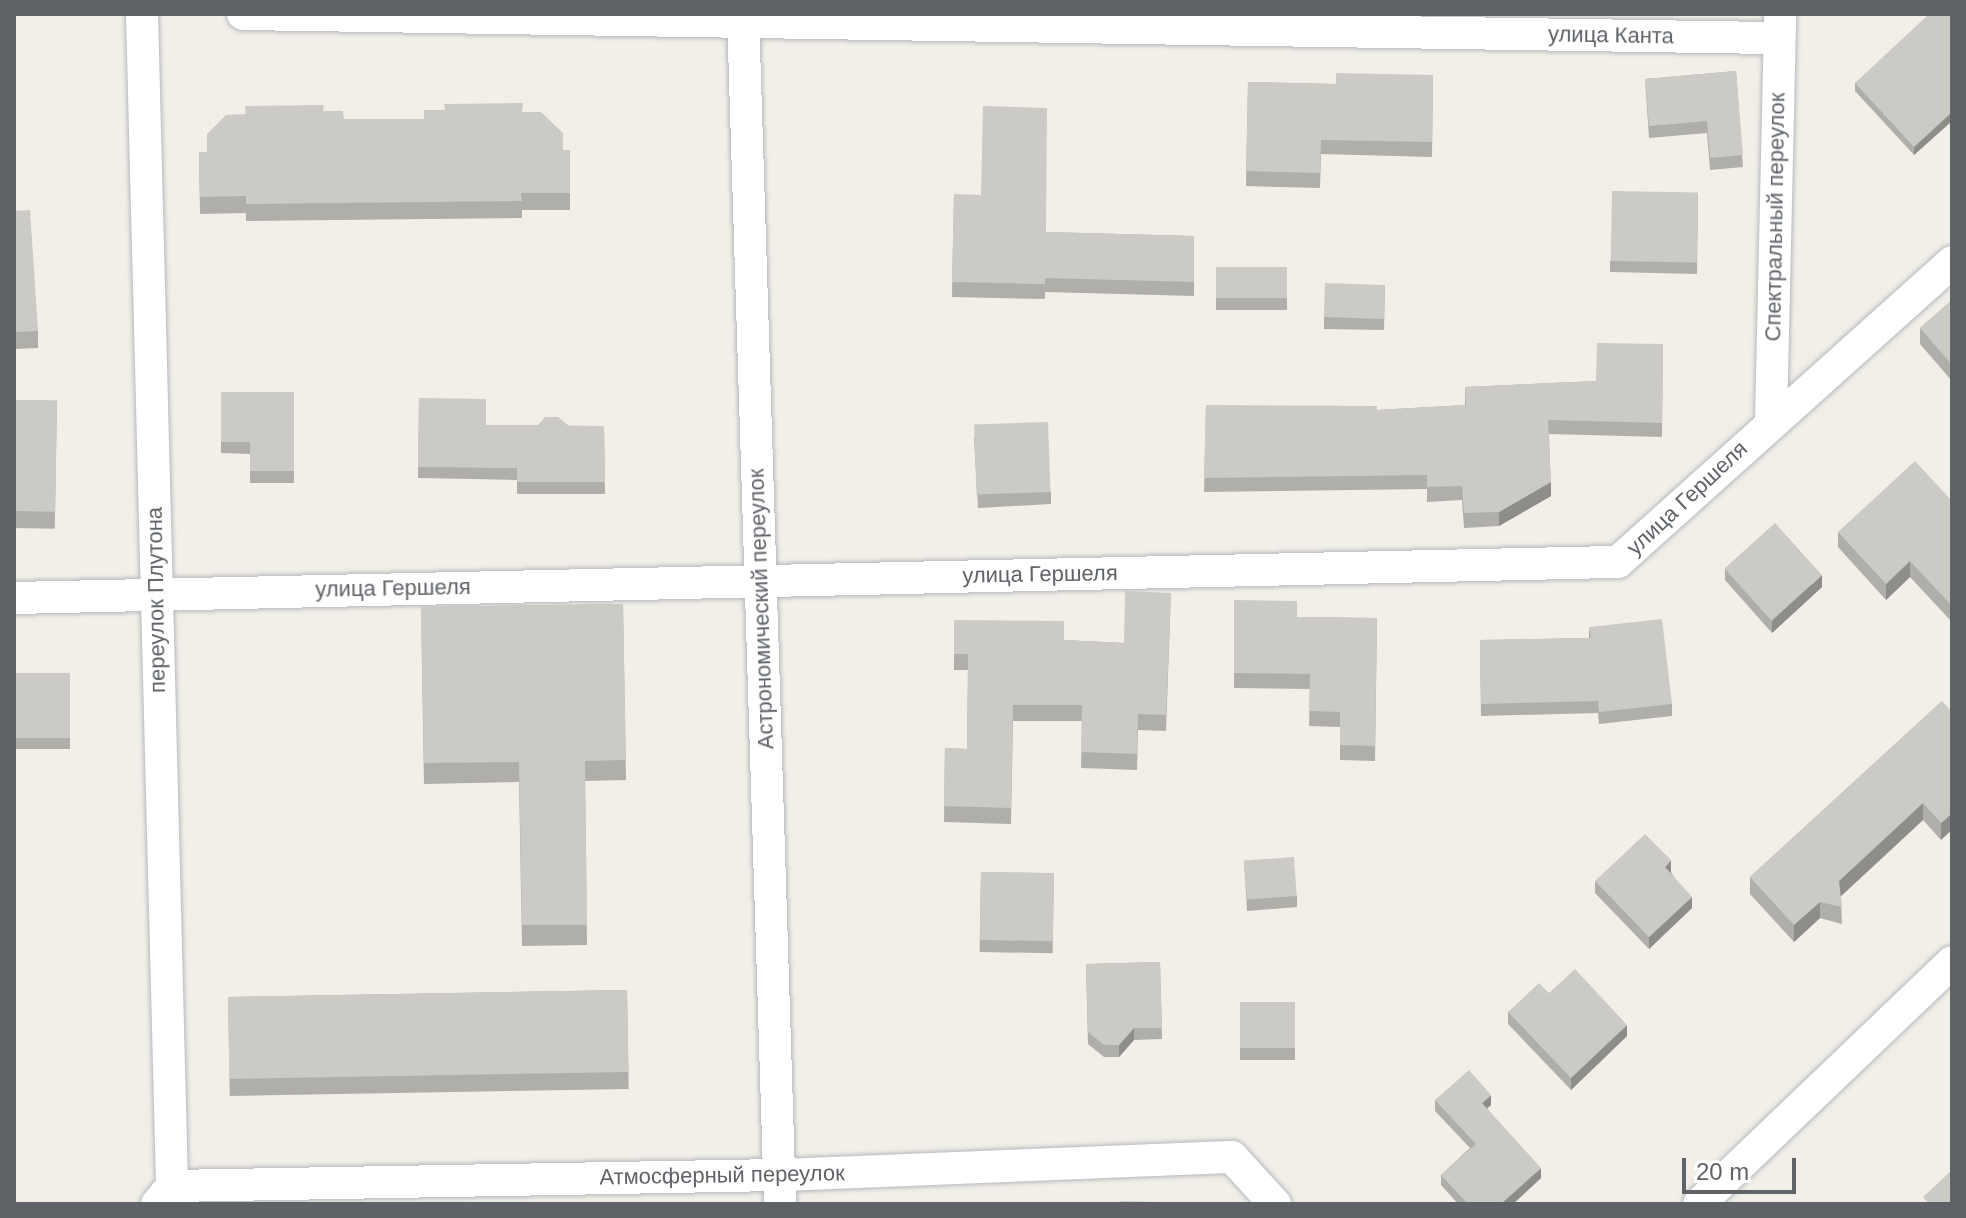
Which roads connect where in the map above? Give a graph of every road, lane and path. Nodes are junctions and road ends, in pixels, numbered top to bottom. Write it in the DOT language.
graph roads {
  1 [pos="142,14"];
  2 [pos="243,14"];
  3 [pos="743,18"];
  4 [pos="1780,26"];
  5 [pos="1952,262"];
  6 [pos="1771,421"];
  7 [pos="759,580"];
  8 [pos="155,594"];
  9 [pos="14,598"];
  10 [pos="1952,962"];
  11 [pos="780,1189"];
  12 [pos="164,1195"];
  13 [pos="1275,1204"];
  14 [pos="1699,1204"];
  1 -- 8 [label="street, переулок Плутона"];
  2 -- 3 [label="street, улица Канта"];
  3 -- 4 [label="street, улица Канта"];
  3 -- 7 [label="street, Астрономический переулок"];
  4 -- 6 [label="street, Спектральный переулок"];
  5 -- 6 [label="street, улица Гершеля"];
  6 -- 7 [label="street, улица Гершеля"];
  7 -- 8 [label="street, улица Гершеля"];
  7 -- 11 [label="street, Астрономический переулок"];
  8 -- 9 [label="street, улица Гершеля"];
  8 -- 12 [label="street, переулок Плутона"];
  10 -- 14 [label="street"];
  11 -- 12 [label="street, Атмосферный переулок"];
  11 -- 13 [label="street, Атмосферный переулок"];
}
